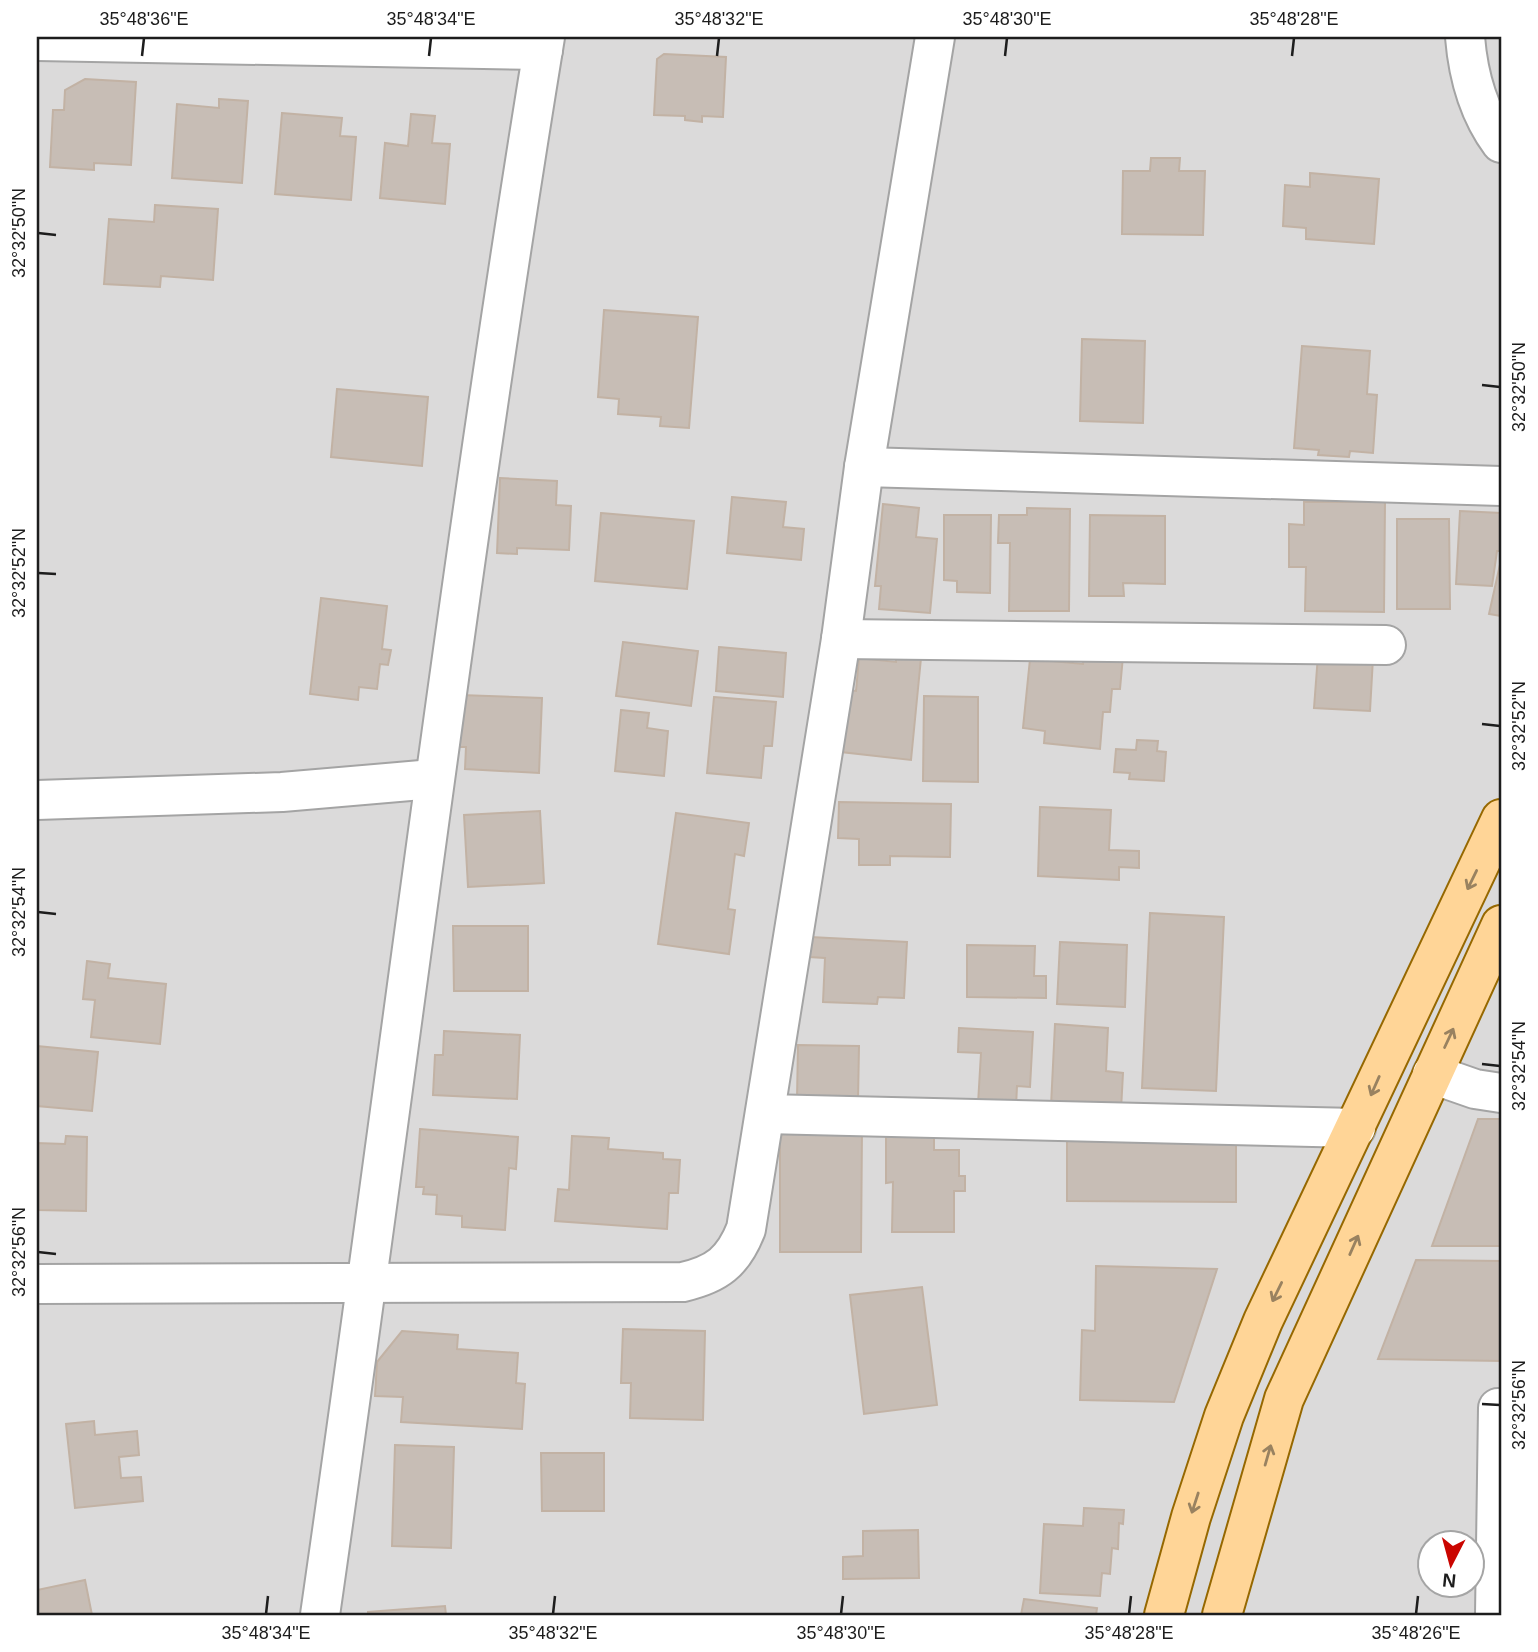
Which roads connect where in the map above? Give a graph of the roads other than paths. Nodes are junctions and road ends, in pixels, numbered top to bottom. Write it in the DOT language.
graph roads {
  1 [pos="934,37"];
  2 [pos="1465,37"];
  3 [pos="37,41"];
  4 [pos="544,43"];
  5 [pos="1501,143"];
  6 [pos="864,467"];
  7 [pos="1501,486"];
  8 [pos="841,639"];
  9 [pos="1386,645"];
  10 [pos="433,779"];
  11 [pos="37,800"];
  12 [pos="1501,819"];
  13 [pos="1501,925"];
  14 [pos="1432,1074"];
  15 [pos="1501,1093"];
  16 [pos="765,1114"];
  17 [pos="1356,1128"];
  18 [pos="368,1282"];
  19 [pos="37,1284"];
  20 [pos="1498,1408"];
  21 [pos="320,1615"];
  22 [pos="1164,1615"];
  23 [pos="1222,1615"];
  24 [pos="1495,1615"];
  1 -- 6 [label="street"];
  2 -- 5 [label="street"];
  3 -- 4 [label="street"];
  4 -- 10 [label="street"];
  6 -- 7 [label="street"];
  6 -- 8 [label="street"];
  8 -- 9 [label="street"];
  8 -- 16 [label="street"];
  10 -- 11 [label="street"];
  10 -- 18 [label="street"];
  12 -- 17 [label="main road, one-way"];
  14 -- 13 [label="main road, one-way"];
  14 -- 15 [label="street"];
  23 -- 14 [label="main road, one-way"];
  16 -- 17 [label="street"];
  16 -- 18 [label="street"];
  17 -- 22 [label="main road, one-way"];
  18 -- 19 [label="street"];
  18 -- 21 [label="street"];
  20 -- 24 [label="street"];
}
